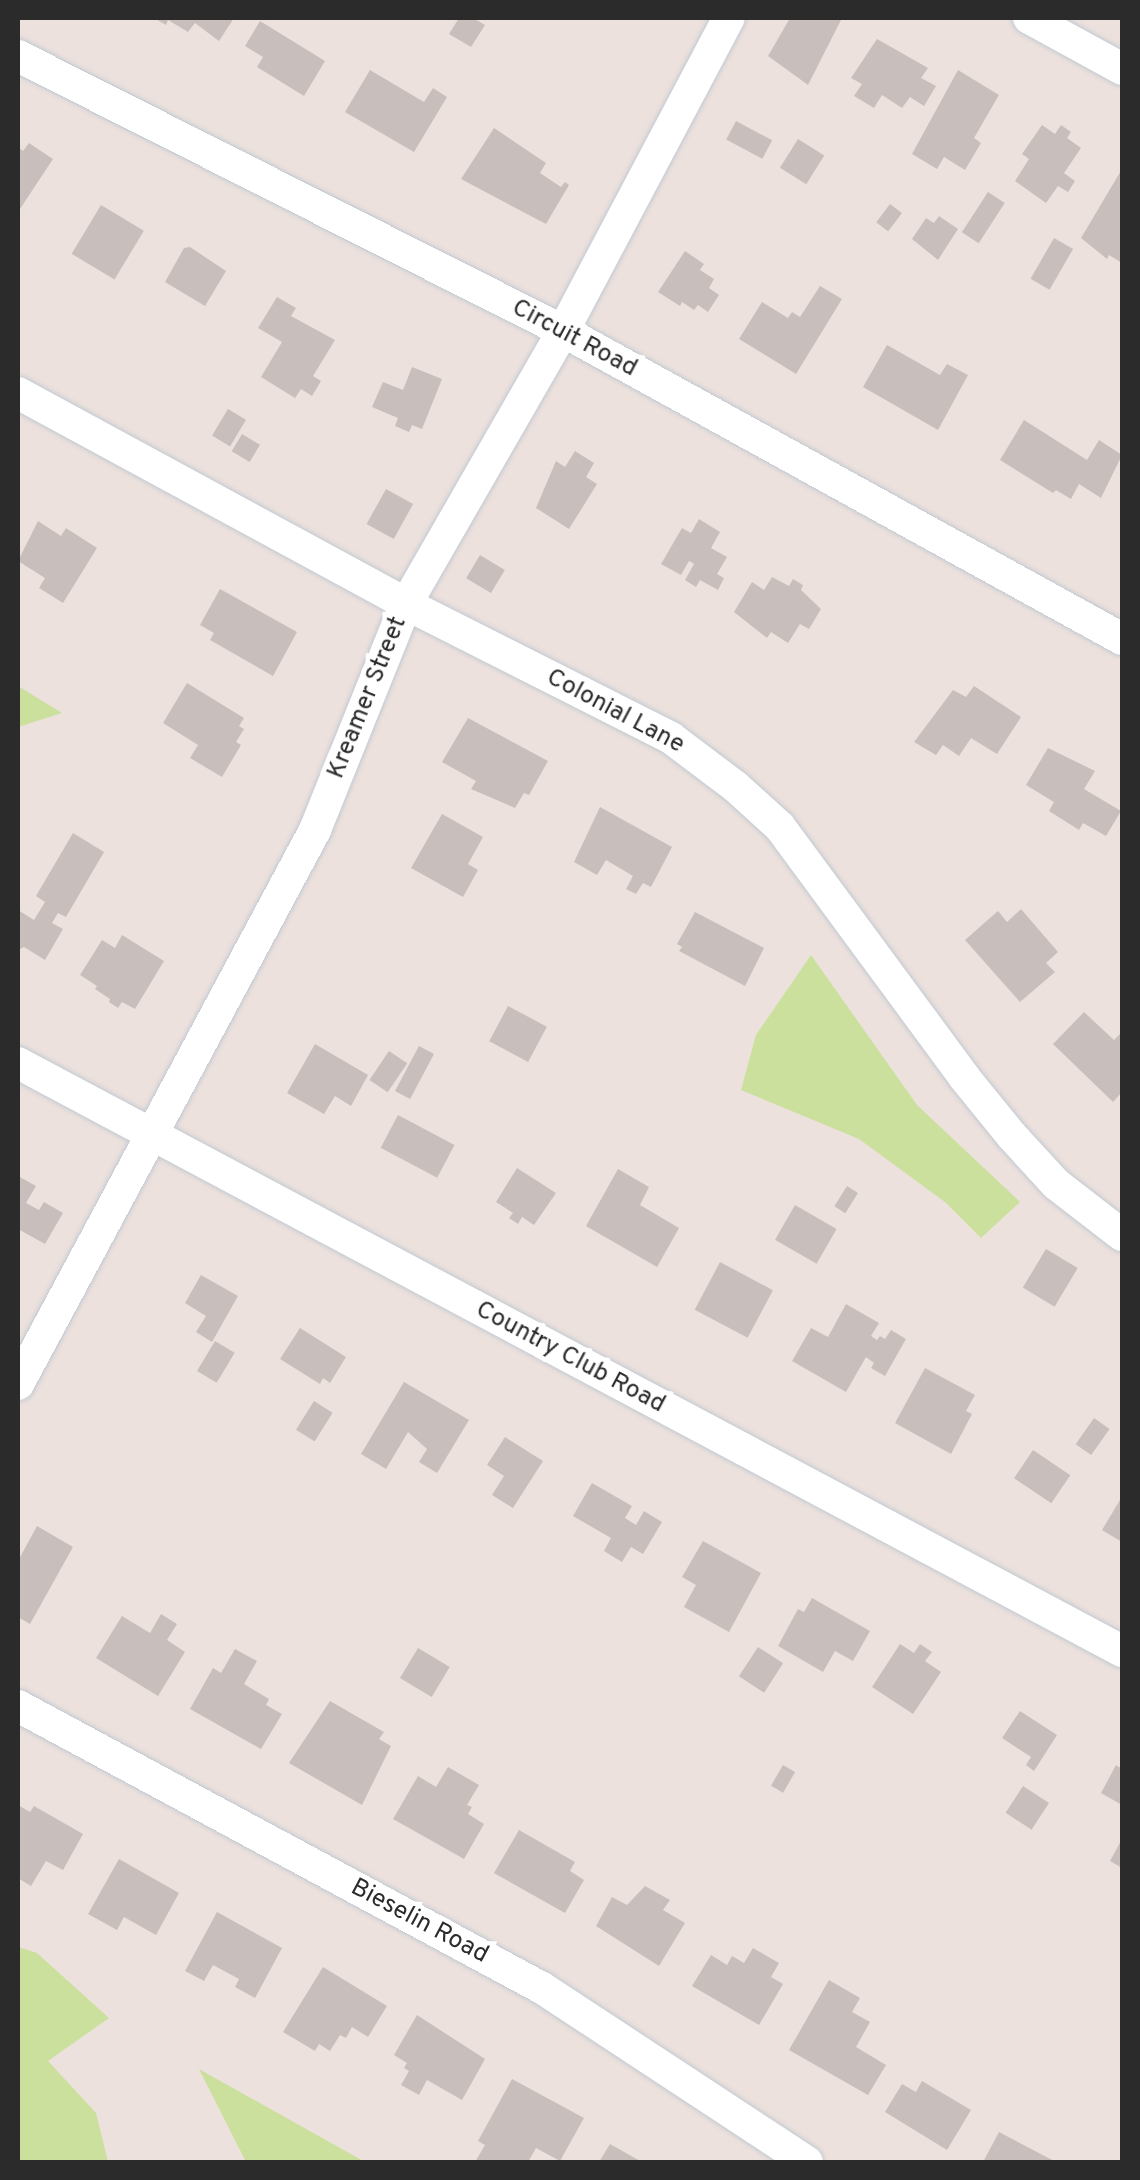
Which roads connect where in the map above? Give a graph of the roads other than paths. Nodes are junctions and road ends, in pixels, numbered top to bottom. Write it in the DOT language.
graph roads {
  1 [pos="728,18"];
  2 [pos="1029,18"];
  3 [pos="18,56"];
  4 [pos="1122,69"];
  5 [pos="563,331"];
  6 [pos="18,393"];
  7 [pos="406,604"];
  8 [pos="1122,640"];
  9 [pos="18,1063"];
  10 [pos="150,1136"];
  11 [pos="1122,1235"];
  12 [pos="18,1384"];
  13 [pos="1122,1651"];
  14 [pos="18,1706"];
  15 [pos="806,2162"];
  1 -- 5 [label="street, Kreamer Street"];
  2 -- 4 [label="street"];
  3 -- 5 [label="street, Circuit Road"];
  5 -- 7 [label="street, Kreamer Street"];
  5 -- 8 [label="street, Circuit Road"];
  6 -- 7 [label="street, Colonial Lane"];
  7 -- 10 [label="street, Kreamer Street"];
  7 -- 11 [label="street, Colonial Lane"];
  9 -- 10 [label="street, Country Club Road"];
  10 -- 12 [label="street, Kreamer Street"];
  10 -- 13 [label="street, Country Club Road"];
  14 -- 15 [label="street, Bieselin Road"];
}
